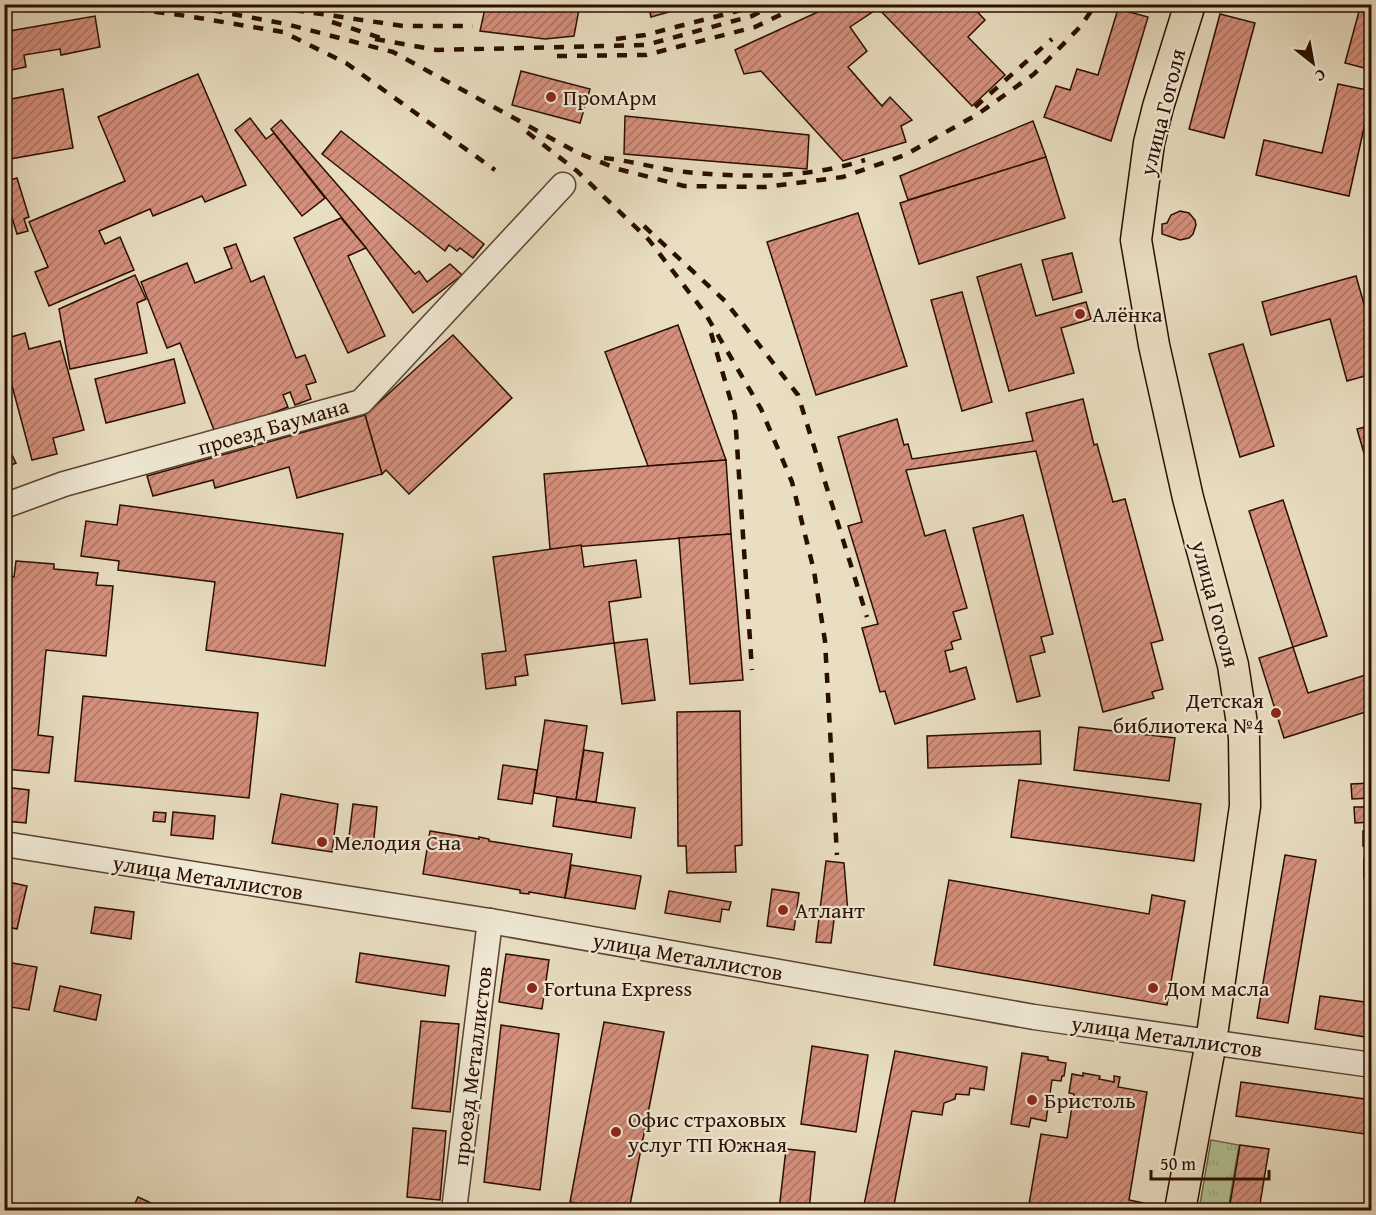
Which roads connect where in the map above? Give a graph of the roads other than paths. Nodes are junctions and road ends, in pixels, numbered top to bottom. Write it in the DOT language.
graph roads {
  1 [pos="1190,4"];
  2 [pos="563,185"];
  3 [pos="4,506"];
  4 [pos="4,844"];
  5 [pos="490,921"];
  6 [pos="1211,1042"];
  7 [pos="1371,1065"];
  8 [pos="454,1210"];
  9 [pos="1180,1210"];
  1 -- 6 [label="main road, улица Гоголя"];
  2 -- 3 [label="street, проезд Баумана"];
  4 -- 5 [label="street, улица Металлистов"];
  5 -- 6 [label="street, улица Металлистов"];
  5 -- 8 [label="street, проезд Металлистов"];
  6 -- 7 [label="street, улица Металлистов"];
  6 -- 9 [label="main road, улица Гоголя"];
}
